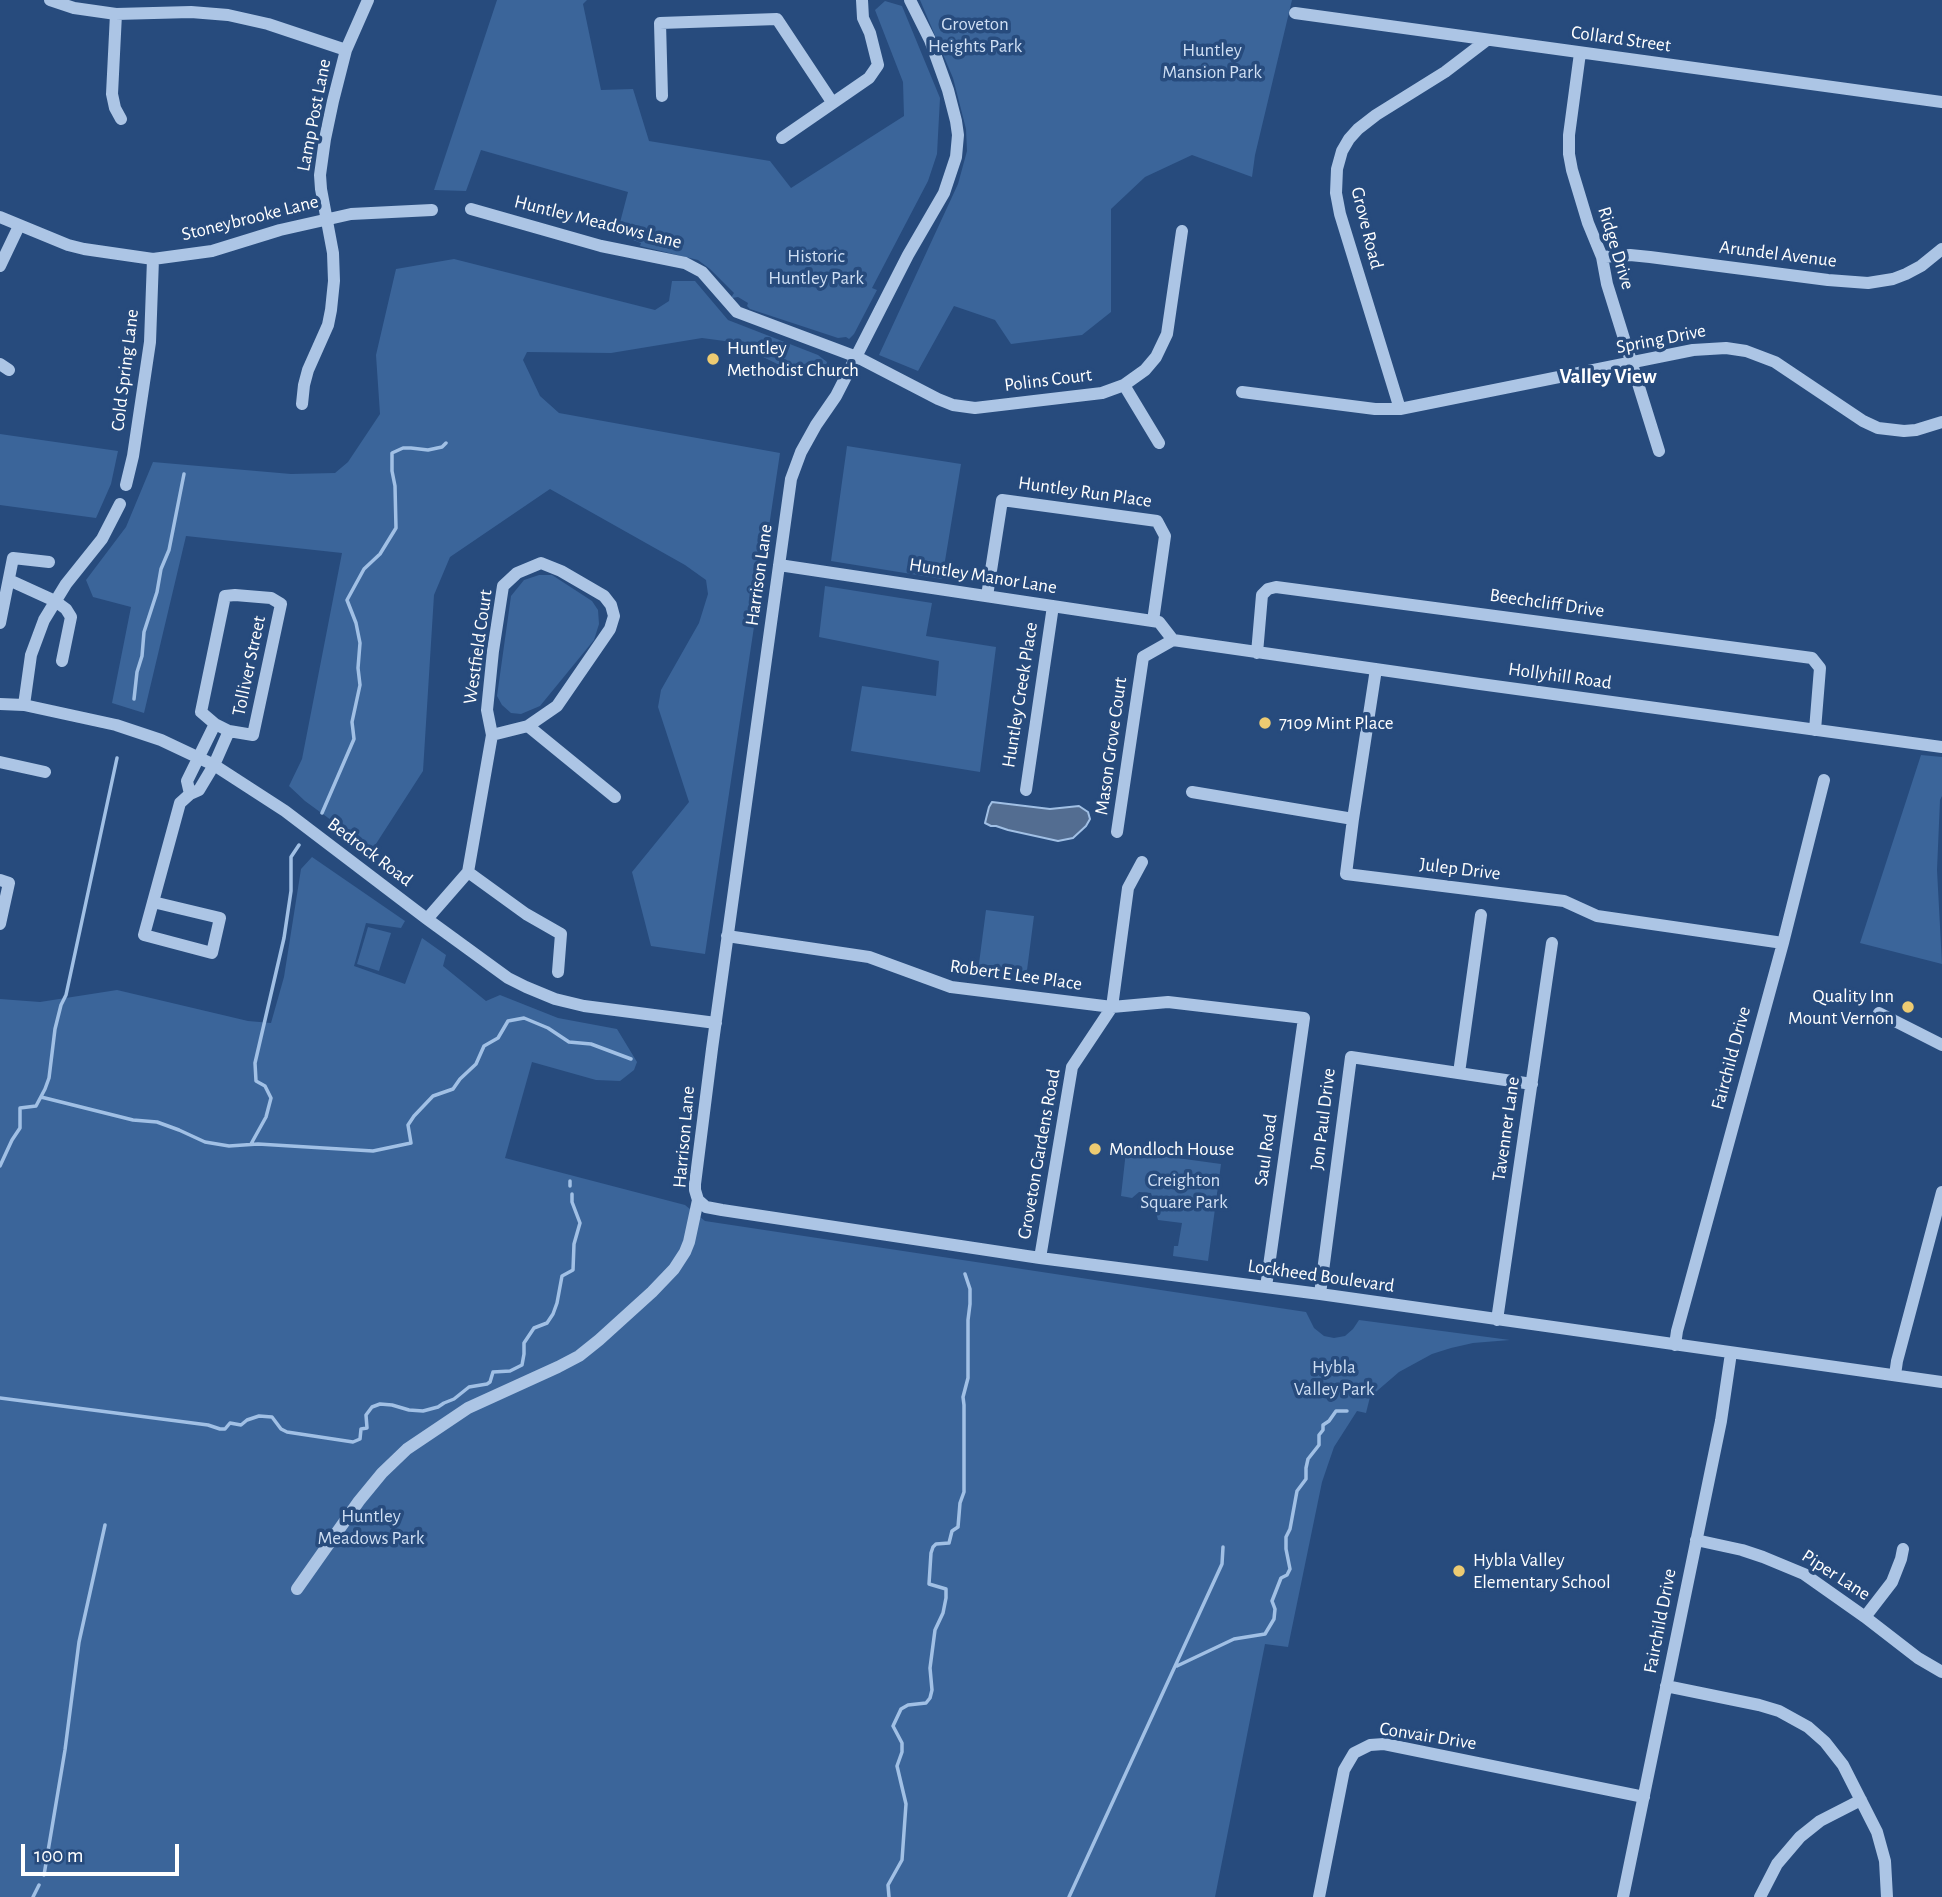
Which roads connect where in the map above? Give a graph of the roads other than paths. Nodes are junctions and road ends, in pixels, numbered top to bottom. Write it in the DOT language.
graph roads {
  1 [pos="50,0"];
  2 [pos="368,0"];
  3 [pos="862,0"];
  4 [pos="910,0"];
  5 [pos="1295,13"];
  6 [pos="116,14"];
  7 [pos="1487,40"];
  8 [pos="346,51"];
  9 [pos="1580,53"];
  10 [pos="662,96"];
  11 [pos="832,102"];
  12 [pos="1942,102"];
  13 [pos="121,119"];
  14 [pos="782,138"];
  15 [pos="471,209"];
  16 [pos="432,210"];
  17 [pos="0,217"];
  18 [pos="327,219"];
  19 [pos="19,226"];
  20 [pos="1182,231"];
  21 [pos="1942,249"];
  22 [pos="1602,257"];
  23 [pos="153,259"];
  24 [pos="0,266"];
  25 [pos="857,358"];
  26 [pos="1632,363"];
  27 [pos="1124,385"];
  28 [pos="1242,392"];
  29 [pos="302,404"];
  30 [pos="1400,410"];
  31 [pos="1942,422"];
  32 [pos="1159,443"];
  33 [pos="1659,451"];
  34 [pos="127,485"];
  35 [pos="120,504"];
  36 [pos="48,562"];
  37 [pos="779,565"];
  38 [pos="9,580"];
  39 [pos="987,596"];
  40 [pos="54,601"];
  41 [pos="1053,606"];
  42 [pos="1153,621"];
  43 [pos="0,623"];
  44 [pos="1173,640"];
  45 [pos="1257,653"];
  46 [pos="62,661"];
  47 [pos="1376,669"];
  48 [pos="0,704"];
  49 [pos="24,705"];
  50 [pos="215,724"];
  51 [pos="528,726"];
  52 [pos="1815,730"];
  53 [pos="229,731"];
  54 [pos="492,735"];
  55 [pos="1942,747"];
  56 [pos="199,757"];
  57 [pos="0,762"];
  58 [pos="214,765"];
  59 [pos="45,772"];
  60 [pos="1824,780"];
  61 [pos="1026,790"];
  62 [pos="1192,792"];
  63 [pos="190,794"];
  64 [pos="615,797"];
  65 [pos="1353,819"];
  66 [pos="1118,832"];
  67 [pos="1142,862"];
  68 [pos="468,872"];
  69 [pos="0,880"];
  70 [pos="153,902"];
  71 [pos="1481,915"];
  72 [pos="427,919"];
  73 [pos="0,924"];
  74 [pos="727,936"];
  75 [pos="1552,943"];
  76 [pos="1783,943"];
  77 [pos="558,972"];
  78 [pos="1112,1007"];
  79 [pos="1879,1013"];
  80 [pos="1304,1018"];
  81 [pos="716,1023"];
  82 [pos="1942,1045"];
  83 [pos="1459,1073"];
  84 [pos="1532,1084"];
  85 [pos="1942,1192"];
  86 [pos="698,1200"];
  87 [pos="1040,1258"];
  88 [pos="1266,1287"];
  89 [pos="1320,1294"];
  90 [pos="1497,1320"];
  91 [pos="1675,1345"];
  92 [pos="1731,1353"];
  93 [pos="1895,1375"];
  94 [pos="1942,1382"];
  95 [pos="1696,1540"];
  96 [pos="1903,1549"];
  97 [pos="297,1589"];
  98 [pos="1865,1617"];
  99 [pos="1942,1672"];
  100 [pos="1666,1686"];
  101 [pos="1644,1797"];
  102 [pos="1861,1800"];
  103 [pos="1319,1897"];
  104 [pos="1623,1897"];
  105 [pos="1760,1897"];
  106 [pos="1887,1897"];
  1 -- 6 [label="street"];
  2 -- 8 [label="street, Lamp Post Lane"];
  3 -- 11 [label="street"];
  4 -- 25 [label="street, Harrison Lane"];
  5 -- 7 [label="street, Collard Street"];
  6 -- 8 [label="street"];
  6 -- 13 [label="street"];
  7 -- 9 [label="street, Collard Street"];
  7 -- 30 [label="street, Grove Road"];
  8 -- 18 [label="street, Lamp Post Lane"];
  9 -- 12 [label="street, Collard Street"];
  9 -- 22 [label="street, Ridge Drive"];
  10 -- 11 [label="street"];
  11 -- 14 [label="street"];
  15 -- 25 [label="street, Huntley Meadows Lane"];
  16 -- 18 [label="street, Stoneybrooke Lane"];
  17 -- 19 [label="street, Stoneybrooke Lane"];
  18 -- 23 [label="street, Stoneybrooke Lane"];
  18 -- 29 [label="street, Lamp Post Lane"];
  19 -- 23 [label="street, Stoneybrooke Lane"];
  19 -- 24 [label="street"];
  20 -- 27 [label="street, Polins Court"];
  21 -- 22 [label="street, Arundel Avenue"];
  22 -- 26 [label="street, Ridge Drive"];
  23 -- 34 [label="street, Cold Spring Lane"];
  25 -- 27 [label="street, Polins Court"];
  25 -- 37 [label="street, Harrison Lane"];
  26 -- 30 [label="street, Spring Drive"];
  26 -- 31 [label="street, Spring Drive"];
  26 -- 33 [label="street, Ridge Drive"];
  27 -- 32 [label="street"];
  28 -- 30 [label="street, Spring Drive"];
  35 -- 40 [label="street"];
  36 -- 38 [label="street"];
  37 -- 39 [label="street, Huntley Manor Lane"];
  37 -- 74 [label="street, Harrison Lane"];
  38 -- 40 [label="street"];
  38 -- 43 [label="street"];
  39 -- 41 [label="street, Huntley Manor Lane"];
  39 -- 42 [label="street, Huntley Run Place"];
  40 -- 46 [label="street"];
  40 -- 49 [label="street"];
  41 -- 42 [label="street, Huntley Manor Lane"];
  41 -- 61 [label="street, Huntley Creek Place"];
  42 -- 44 [label="street"];
  44 -- 45 [label="street, Hollyhill Road"];
  44 -- 66 [label="street, Mason Grove Court"];
  45 -- 47 [label="street, Hollyhill Road"];
  45 -- 52 [label="street, Beechcliff Drive"];
  47 -- 52 [label="street, Hollyhill Road"];
  47 -- 65 [label="street"];
  48 -- 49 [label="street, Bedrock Road"];
  49 -- 56 [label="street, Bedrock Road"];
  50 -- 53 [label="street, Tolliver Street"];
  50 -- 53 [label="street, Tolliver Street"];
  50 -- 56 [label="street, Tolliver Street"];
  51 -- 54 [label="street, Westfield Court"];
  51 -- 54 [label="street, Westfield Court"];
  51 -- 64 [label="street"];
  52 -- 55 [label="street, Hollyhill Road"];
  53 -- 58 [label="street, Tolliver Street"];
  54 -- 68 [label="street, Westfield Court"];
  56 -- 58 [label="street, Bedrock Road"];
  56 -- 63 [label="street, Tolliver Street"];
  57 -- 59 [label="street"];
  58 -- 63 [label="street, Tolliver Street"];
  58 -- 72 [label="street, Bedrock Road"];
  60 -- 76 [label="street, Fairchild Drive"];
  62 -- 65 [label="street"];
  63 -- 70 [label="street"];
  65 -- 76 [label="street, Julep Drive"];
  67 -- 78 [label="street, Groveton Gardens Road"];
  68 -- 72 [label="street"];
  68 -- 77 [label="street"];
  69 -- 73 [label="street"];
  70 -- 70 [label="street"];
  71 -- 83 [label="street"];
  72 -- 81 [label="street, Bedrock Road"];
  74 -- 78 [label="street, Robert E Lee Place"];
  74 -- 81 [label="street, Harrison Lane"];
  75 -- 84 [label="street, Tavenner Lane"];
  76 -- 91 [label="street, Fairchild Drive"];
  78 -- 80 [label="street, Robert E Lee Place"];
  78 -- 87 [label="street, Groveton Gardens Road"];
  79 -- 82 [label="street"];
  80 -- 88 [label="street, Saul Road"];
  81 -- 86 [label="street, Harrison Lane"];
  83 -- 84 [label="street, Jon Paul Drive"];
  83 -- 89 [label="street, Jon Paul Drive"];
  84 -- 90 [label="street, Tavenner Lane"];
  85 -- 93 [label="street"];
  86 -- 87 [label="street, Lockheed Boulevard"];
  86 -- 97 [label="street, Harrison Lane"];
  87 -- 88 [label="street, Lockheed Boulevard"];
  88 -- 89 [label="street, Lockheed Boulevard"];
  89 -- 90 [label="street, Lockheed Boulevard"];
  90 -- 91 [label="street, Lockheed Boulevard"];
  91 -- 92 [label="street, Lockheed Boulevard"];
  92 -- 93 [label="street, Lockheed Boulevard"];
  92 -- 95 [label="street, Fairchild Drive"];
  93 -- 94 [label="street, Lockheed Boulevard"];
  95 -- 98 [label="street, Piper Lane"];
  95 -- 100 [label="street, Fairchild Drive"];
  96 -- 98 [label="street"];
  98 -- 99 [label="street, Piper Lane"];
  100 -- 101 [label="street, Fairchild Drive"];
  100 -- 102 [label="street"];
  101 -- 103 [label="street, Convair Drive"];
  101 -- 104 [label="street, Fairchild Drive"];
  102 -- 105 [label="street"];
  102 -- 106 [label="street"];
}
